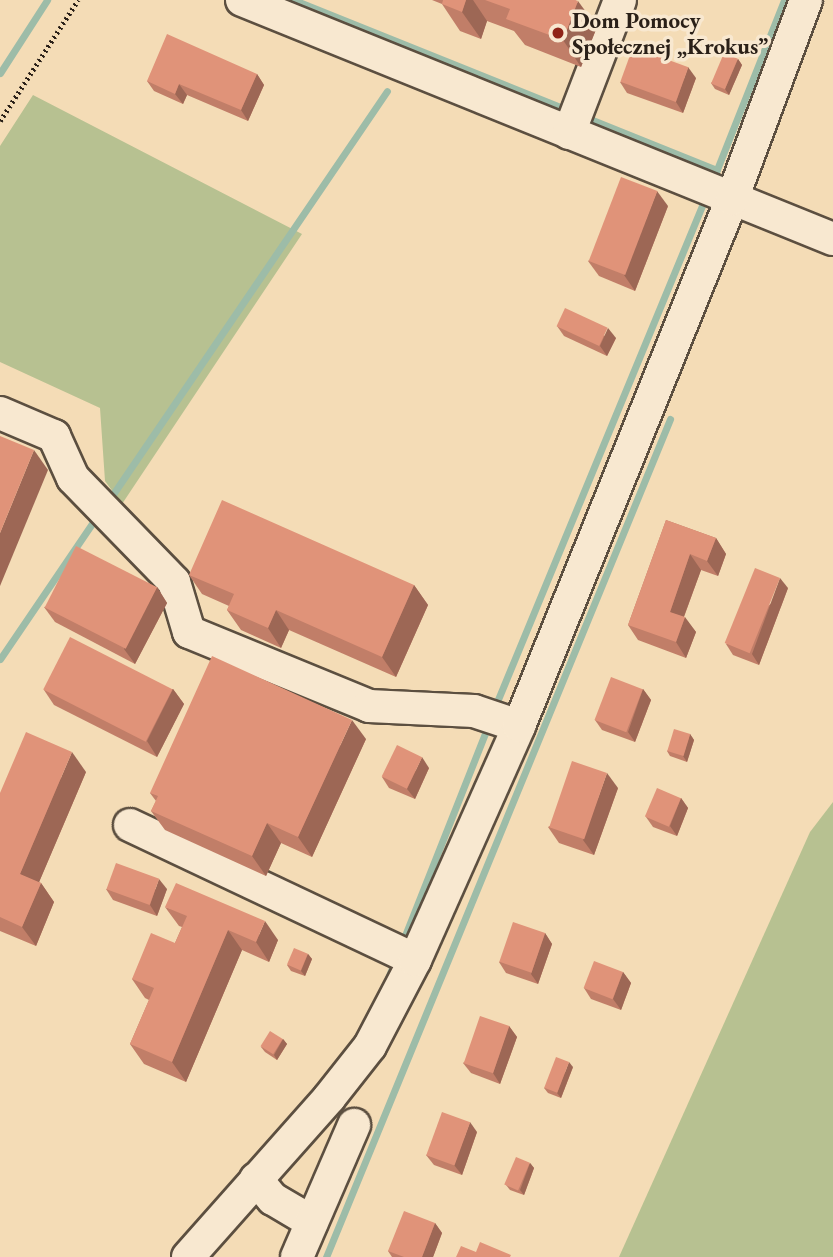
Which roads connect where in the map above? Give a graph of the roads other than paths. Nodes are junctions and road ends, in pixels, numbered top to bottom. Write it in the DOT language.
graph roads {
  1 [pos="242,0"];
  2 [pos="620,0"];
  3 [pos="806,0"];
  4 [pos="569,133"];
  5 [pos="733,200"];
  6 [pos="833,239"];
  7 [pos="0,413"];
  8 [pos="519,726"];
  9 [pos="130,825"];
  10 [pos="415,960"];
  11 [pos="354,1125"];
  12 [pos="256,1179"];
  13 [pos="312,1222"];
  14 [pos="188,1257"];
  15 [pos="297,1257"];
  1 -- 4 [label="street"];
  2 -- 4 [label="street"];
  3 -- 5 [label="street"];
  4 -- 5 [label="street"];
  5 -- 6 [label="street"];
  5 -- 8 [label="street"];
  7 -- 8 [label="street"];
  8 -- 10 [label="street"];
  9 -- 10 [label="street"];
  10 -- 12 [label="street"];
  11 -- 13 [label="street"];
  12 -- 13 [label="street"];
  12 -- 14 [label="street"];
  13 -- 15 [label="street"];
}
